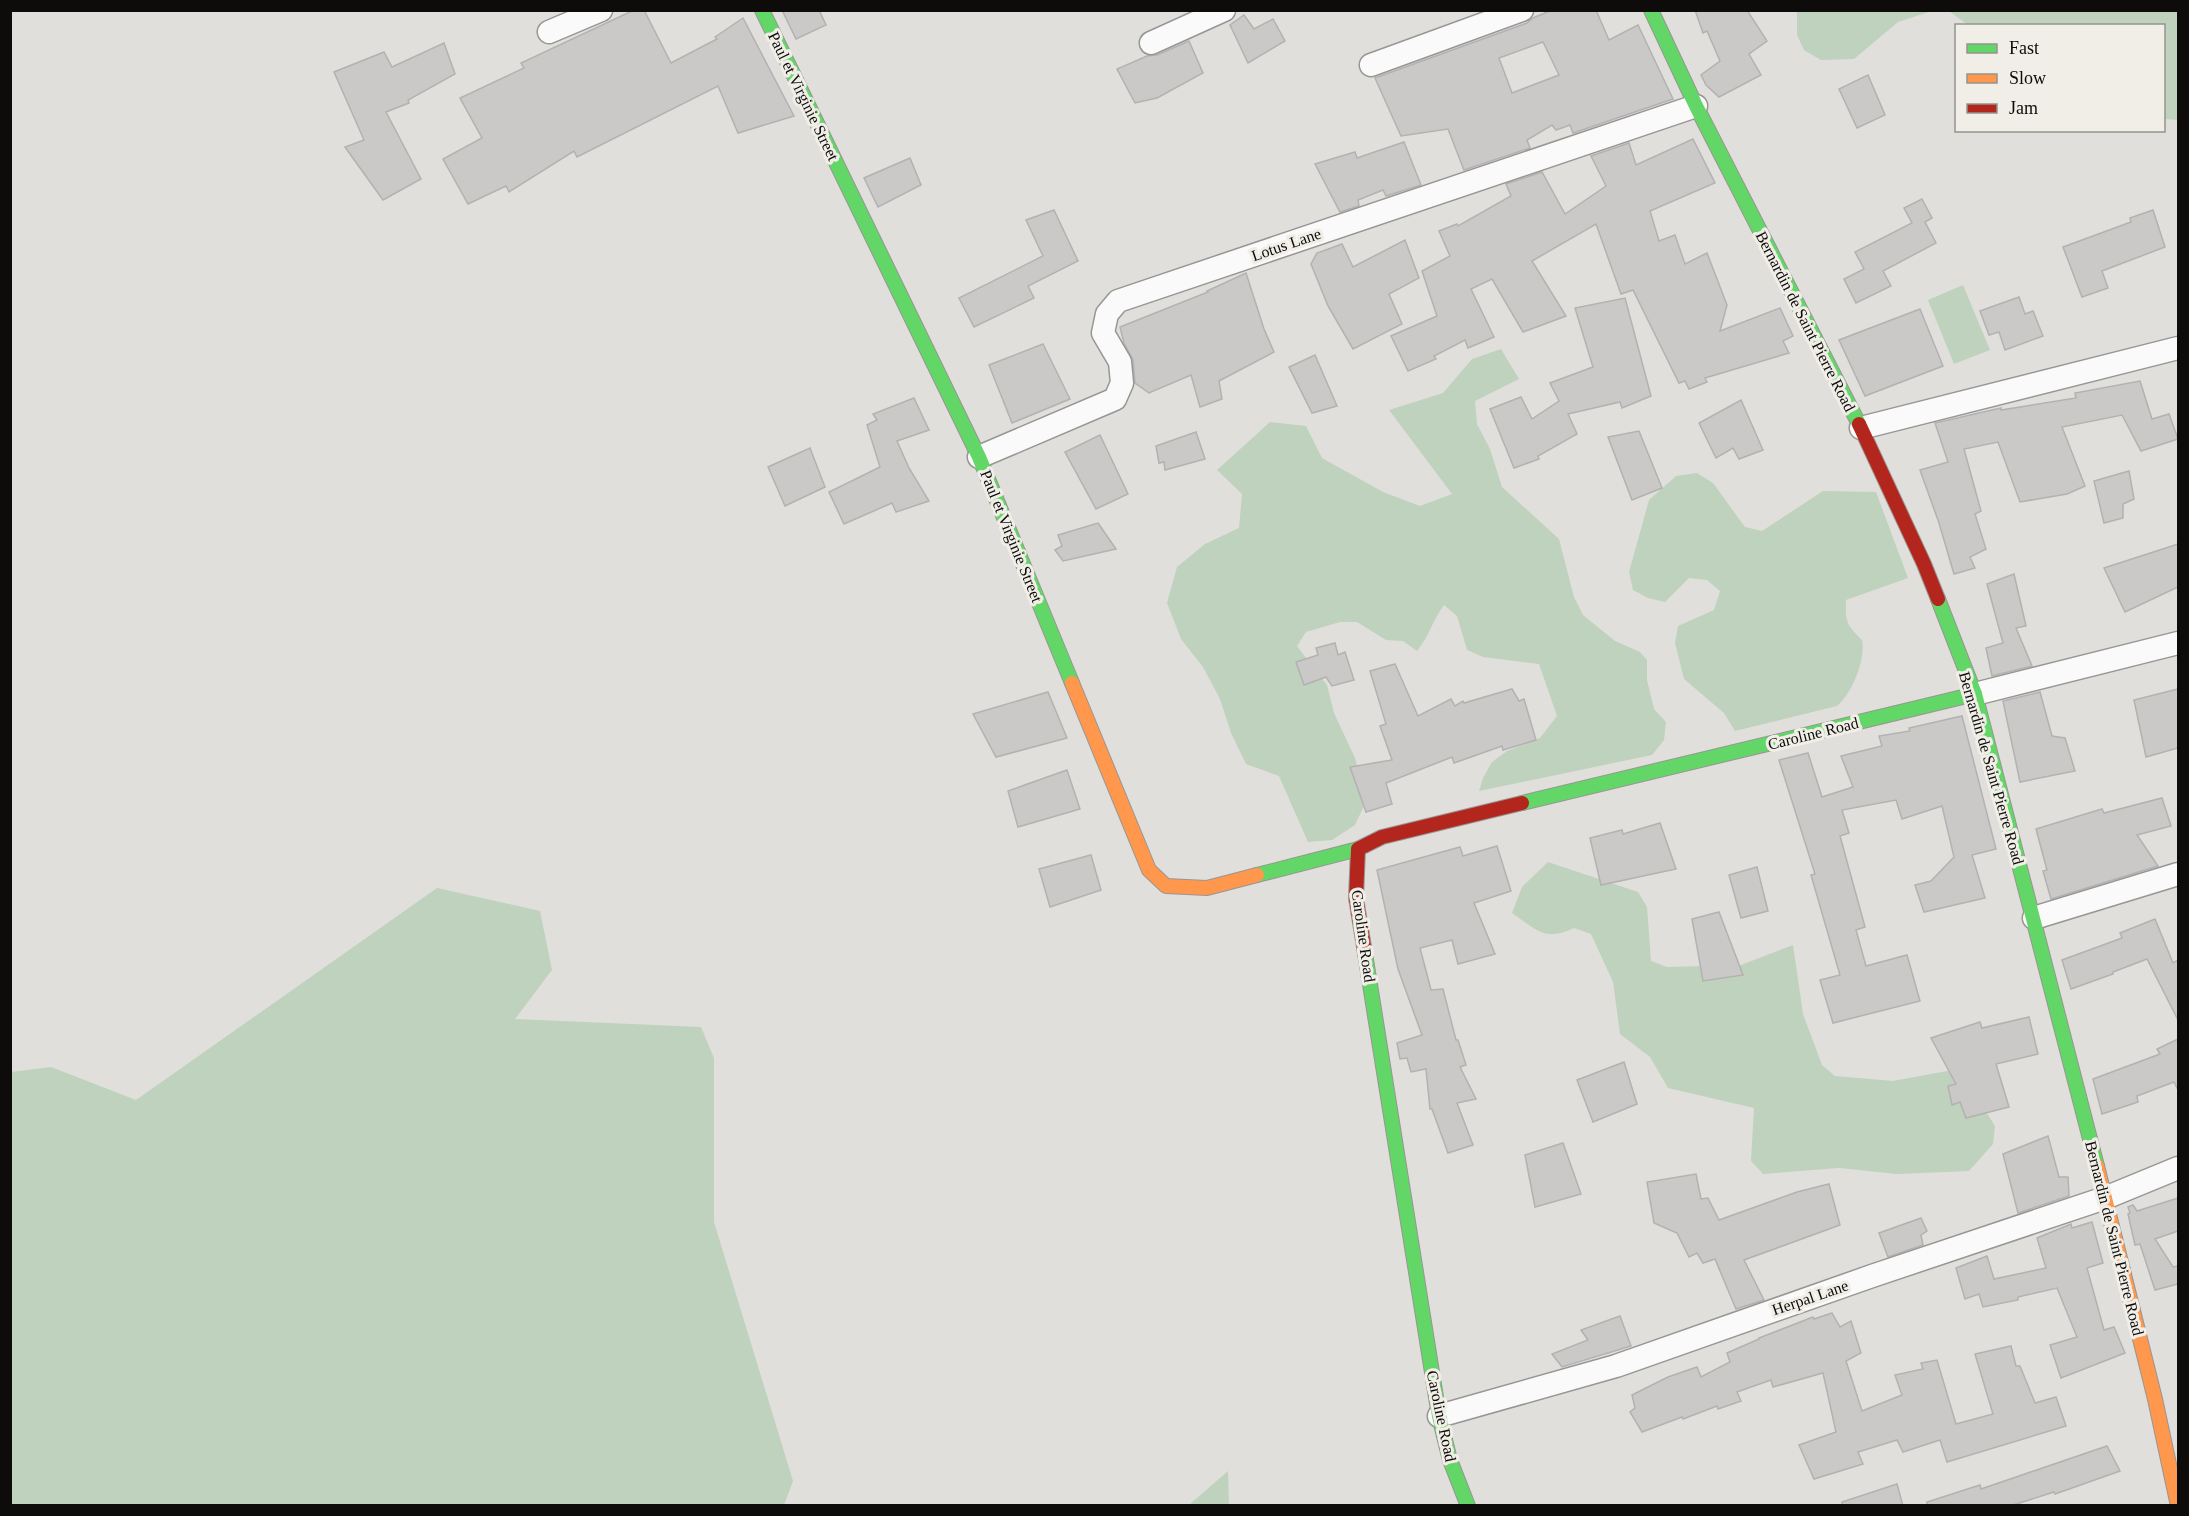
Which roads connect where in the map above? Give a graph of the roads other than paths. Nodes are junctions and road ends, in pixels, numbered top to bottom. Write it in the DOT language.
graph roads {
  1 [pos="601,10"];
  2 [pos="762,10"];
  3 [pos="1224,10"];
  4 [pos="1522,10"];
  5 [pos="1651,10"];
  6 [pos="549,32"];
  7 [pos="1151,43"];
  8 [pos="1371,65"];
  9 [pos="1696,106"];
  10 [pos="2178,348"];
  11 [pos="1861,428"];
  12 [pos="979,456"];
  13 [pos="2178,643"];
  14 [pos="1975,694"];
  15 [pos="1358,849"];
  16 [pos="2178,874"];
  17 [pos="2034,918"];
  18 [pos="2178,1168"];
  19 [pos="2105,1198"];
  20 [pos="1439,1416"];
  21 [pos="1468,1506"];
  22 [pos="2178,1506"];
  1 -- 6 [label="street"];
  2 -- 12 [label="main road, Paul et Virginie Street"];
  3 -- 7 [label="street"];
  4 -- 8 [label="street"];
  5 -- 9 [label="main road, Bernardin de Saint Pierre Road"];
  9 -- 11 [label="main road, Bernardin de Saint Pierre Road"];
  9 -- 12 [label="street, Lotus Lane"];
  10 -- 11 [label="street"];
  11 -- 14 [label="main road, Bernardin de Saint Pierre Road"];
  12 -- 15 [label="main road, Paul et Virginie Street"];
  13 -- 14 [label="street"];
  14 -- 15 [label="main road, Caroline Road"];
  14 -- 17 [label="main road, Bernardin de Saint Pierre Road"];
  15 -- 20 [label="main road, Caroline Road"];
  16 -- 17 [label="street"];
  17 -- 19 [label="main road, Bernardin de Saint Pierre Road"];
  18 -- 19 [label="street, Herpal Lane"];
  19 -- 20 [label="street, Herpal Lane"];
  19 -- 22 [label="main road, Bernardin de Saint Pierre Road"];
  20 -- 21 [label="main road, Caroline Road"];
}
